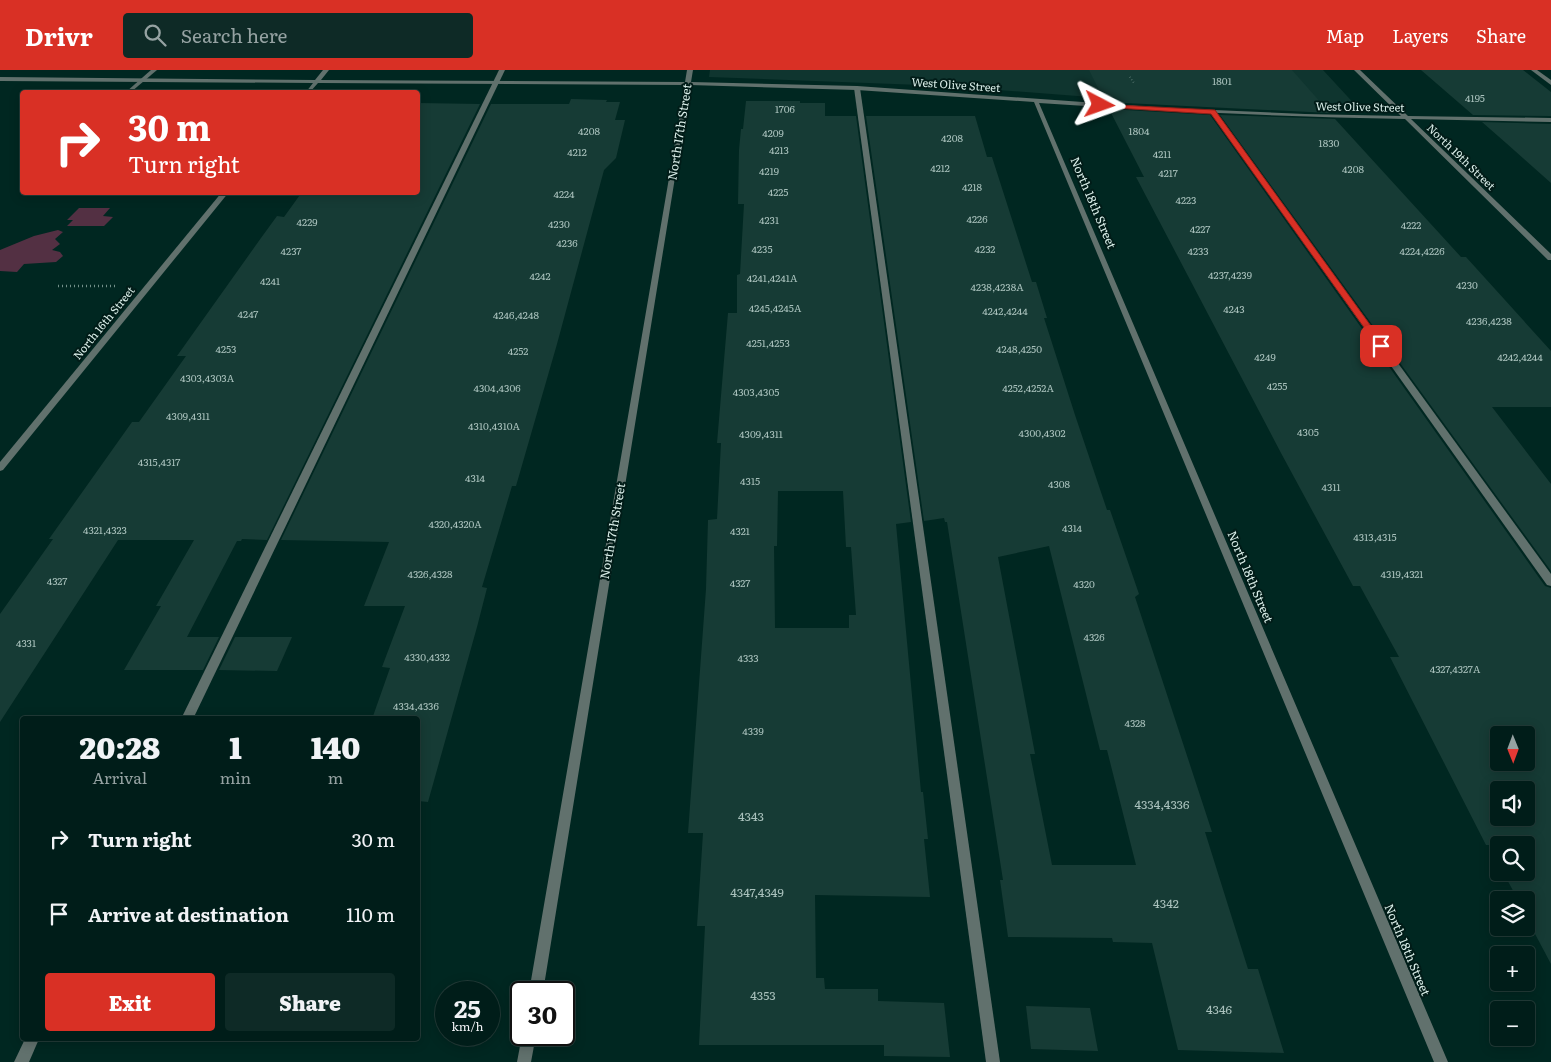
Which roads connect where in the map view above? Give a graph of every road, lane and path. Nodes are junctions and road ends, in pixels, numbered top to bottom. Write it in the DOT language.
graph roads {
  1 [pos="154,70"];
  2 [pos="326,70"];
  3 [pos="502,70"];
  4 [pos="690,70"];
  5 [pos="1357,70"];
  6 [pos="1534,70"];
  7 [pos="0,80"];
  8 [pos="142,81"];
  9 [pos="317,81"];
  10 [pos="496,82"];
  11 [pos="688,83"];
  12 [pos="1551,83"];
  13 [pos="857,88"];
  14 [pos="131,90"];
  15 [pos="310,90"];
  16 [pos="1036,101"];
  17 [pos="1213,112"];
  18 [pos="1407,118"];
  19 [pos="1551,120"];
  20 [pos="224,195"];
  21 [pos="1551,258"];
  22 [pos="58,286"];
  23 [pos="115,286"];
  24 [pos="0,468"];
  25 [pos="1551,582"];
  26 [pos="188,716"];
  27 [pos="538,981"];
  28 [pos="31,1041"];
  29 [pos="527,1046"];
  30 [pos="21,1062"];
  31 [pos="524,1062"];
  32 [pos="993,1062"];
  33 [pos="1441,1062"];
  1 -- 8 [label="street"];
  2 -- 9 [label="street"];
  3 -- 10 [label="street"];
  4 -- 11 [label="street, North 17th Street"];
  5 -- 18 [label="street, North 19th Street"];
  6 -- 12 [label="street"];
  7 -- 8 [label="street, West Olive Street"];
  8 -- 9 [label="street, West Olive Street"];
  8 -- 14 [label="street"];
  9 -- 10 [label="street, West Olive Street"];
  9 -- 15 [label="street"];
  10 -- 11 [label="street, West Olive Street"];
  10 -- 26 [label="street"];
  11 -- 13 [label="street, West Olive Street"];
  11 -- 27 [label="street, North 17th Street"];
  13 -- 16 [label="street, West Olive Street"];
  13 -- 32 [label="street"];
  16 -- 17 [label="street, West Olive Street"];
  16 -- 33 [label="street, North 18th Street"];
  17 -- 18 [label="street, West Olive Street"];
  17 -- 25 [label="street"];
  18 -- 19 [label="street, West Olive Street"];
  18 -- 21 [label="street, North 19th Street"];
  20 -- 24 [label="street, North 16th Street"];
  22 -- 23 [label="path"];
  28 -- 30 [label="street"];
  29 -- 31 [label="street"];
}
